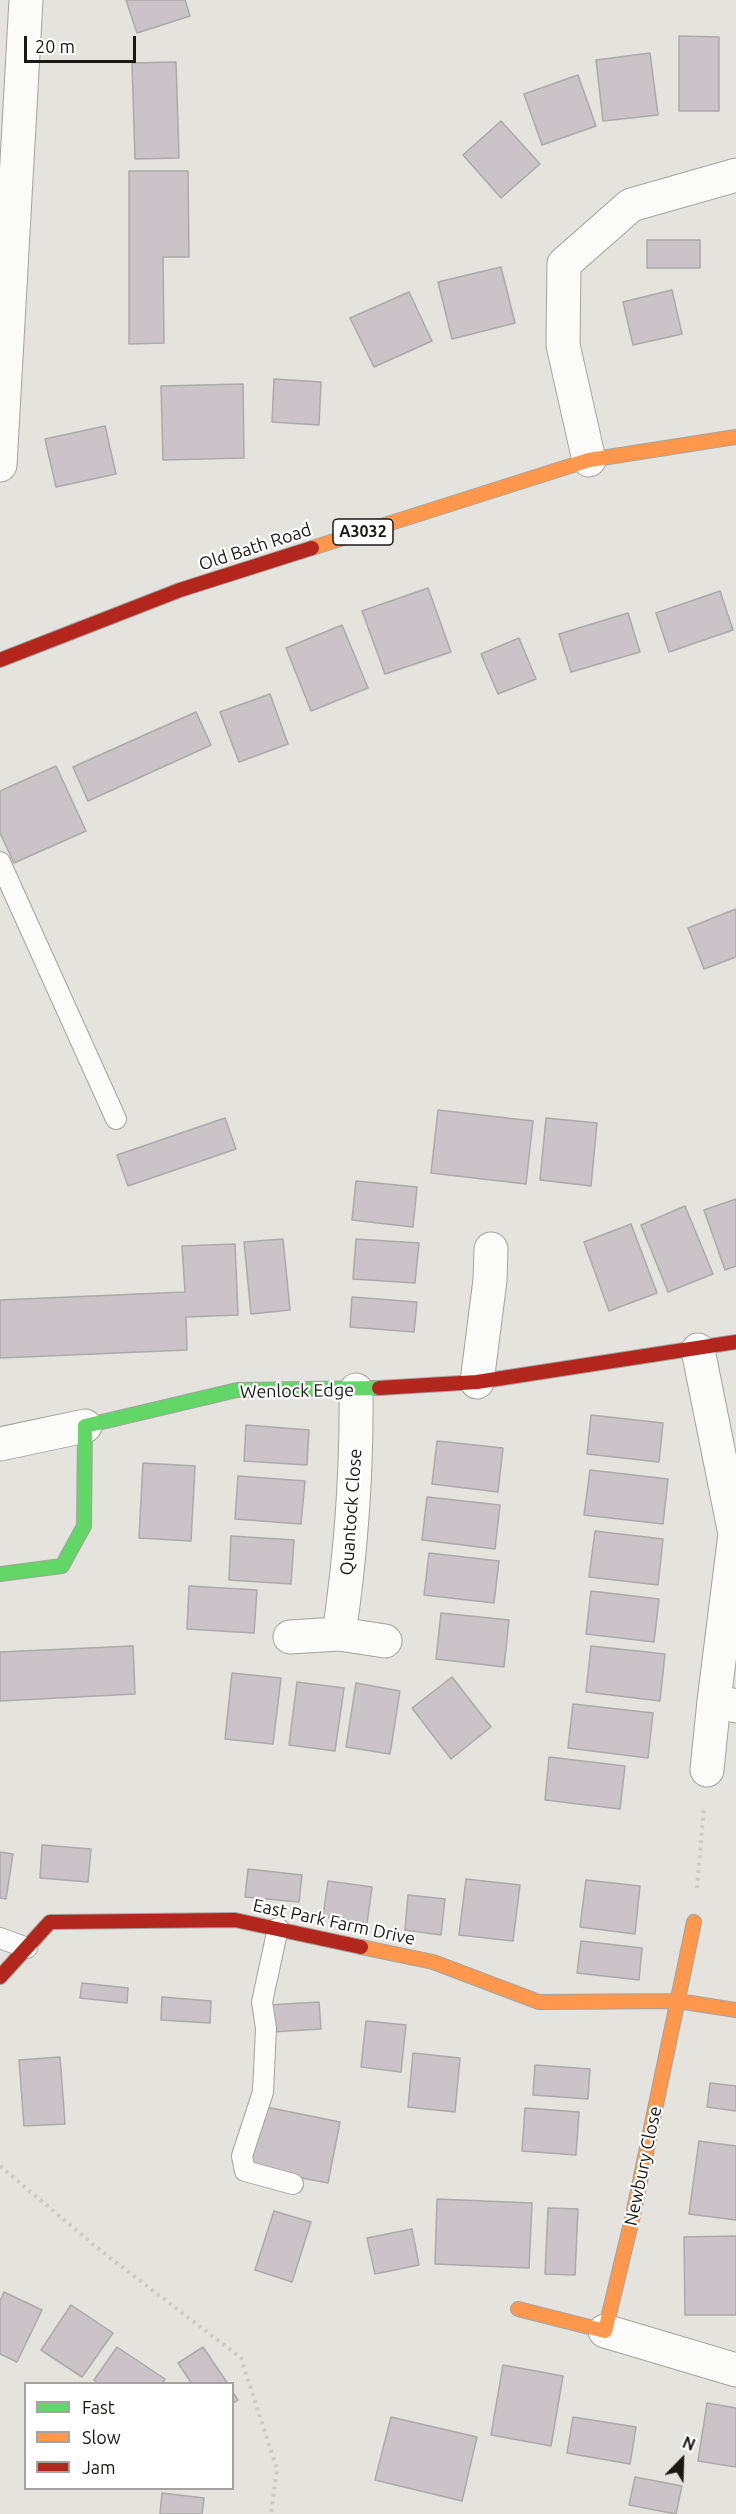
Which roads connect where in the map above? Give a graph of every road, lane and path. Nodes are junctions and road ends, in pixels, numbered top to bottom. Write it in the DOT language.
graph roads {
  1 [pos="26,0"];
  2 [pos="736,175"];
  3 [pos="736,437"];
  4 [pos="589,460"];
  5 [pos="0,465"];
  6 [pos="0,660"];
  7 [pos="0,862"];
  8 [pos="116,1119"];
  9 [pos="491,1249"];
  10 [pos="736,1342"];
  11 [pos="698,1350"];
  12 [pos="477,1382"];
  13 [pos="356,1390"];
  14 [pos="85,1426"];
  15 [pos="0,1444"];
  16 [pos="0,1574"];
  17 [pos="339,1634"];
  18 [pos="290,1637"];
  19 [pos="385,1641"];
  20 [pos="725,1704"];
  21 [pos="708,1770"];
  22 [pos="694,1922"];
  23 [pos="278,1928"];
  24 [pos="0,1938"];
  25 [pos="27,1948"];
  26 [pos="0,1977"];
  27 [pos="678,2001"];
  28 [pos="736,2010"];
  29 [pos="0,2166"];
  30 [pos="293,2184"];
  31 [pos="518,2309"];
  32 [pos="605,2331"];
  33 [pos="736,2370"];
  34 [pos="271,2514"];
  1 -- 5 [label="street"];
  2 -- 4 [label="street"];
  3 -- 4 [label="street, Old Bath Road / A3032"];
  4 -- 6 [label="street, Old Bath Road / A3032"];
  7 -- 8 [label="lane"];
  9 -- 12 [label="street"];
  10 -- 11 [label="street, Wenlock Edge"];
  11 -- 12 [label="street, Wenlock Edge"];
  11 -- 20 [label="street"];
  12 -- 13 [label="street, Wenlock Edge"];
  13 -- 14 [label="street, Wenlock Edge"];
  13 -- 17 [label="street, Quantock Close"];
  14 -- 15 [label="street, Wenlock Edge"];
  14 -- 16 [label="street"];
  17 -- 18 [label="street"];
  17 -- 19 [label="street"];
  20 -- 21 [label="street"];
  21 -- 22 [label="path"];
  22 -- 27 [label="street"];
  23 -- 25 [label="street, East Park Farm Drive"];
  23 -- 27 [label="street, East Park Farm Drive"];
  23 -- 30 [label="lane"];
  24 -- 25 [label="lane"];
  25 -- 26 [label="street, East Park Farm Drive"];
  27 -- 28 [label="street, East Park Farm Drive"];
  27 -- 32 [label="street, Newbury Close"];
  29 -- 34 [label="path"];
  31 -- 32 [label="street"];
  32 -- 33 [label="street"];
}
